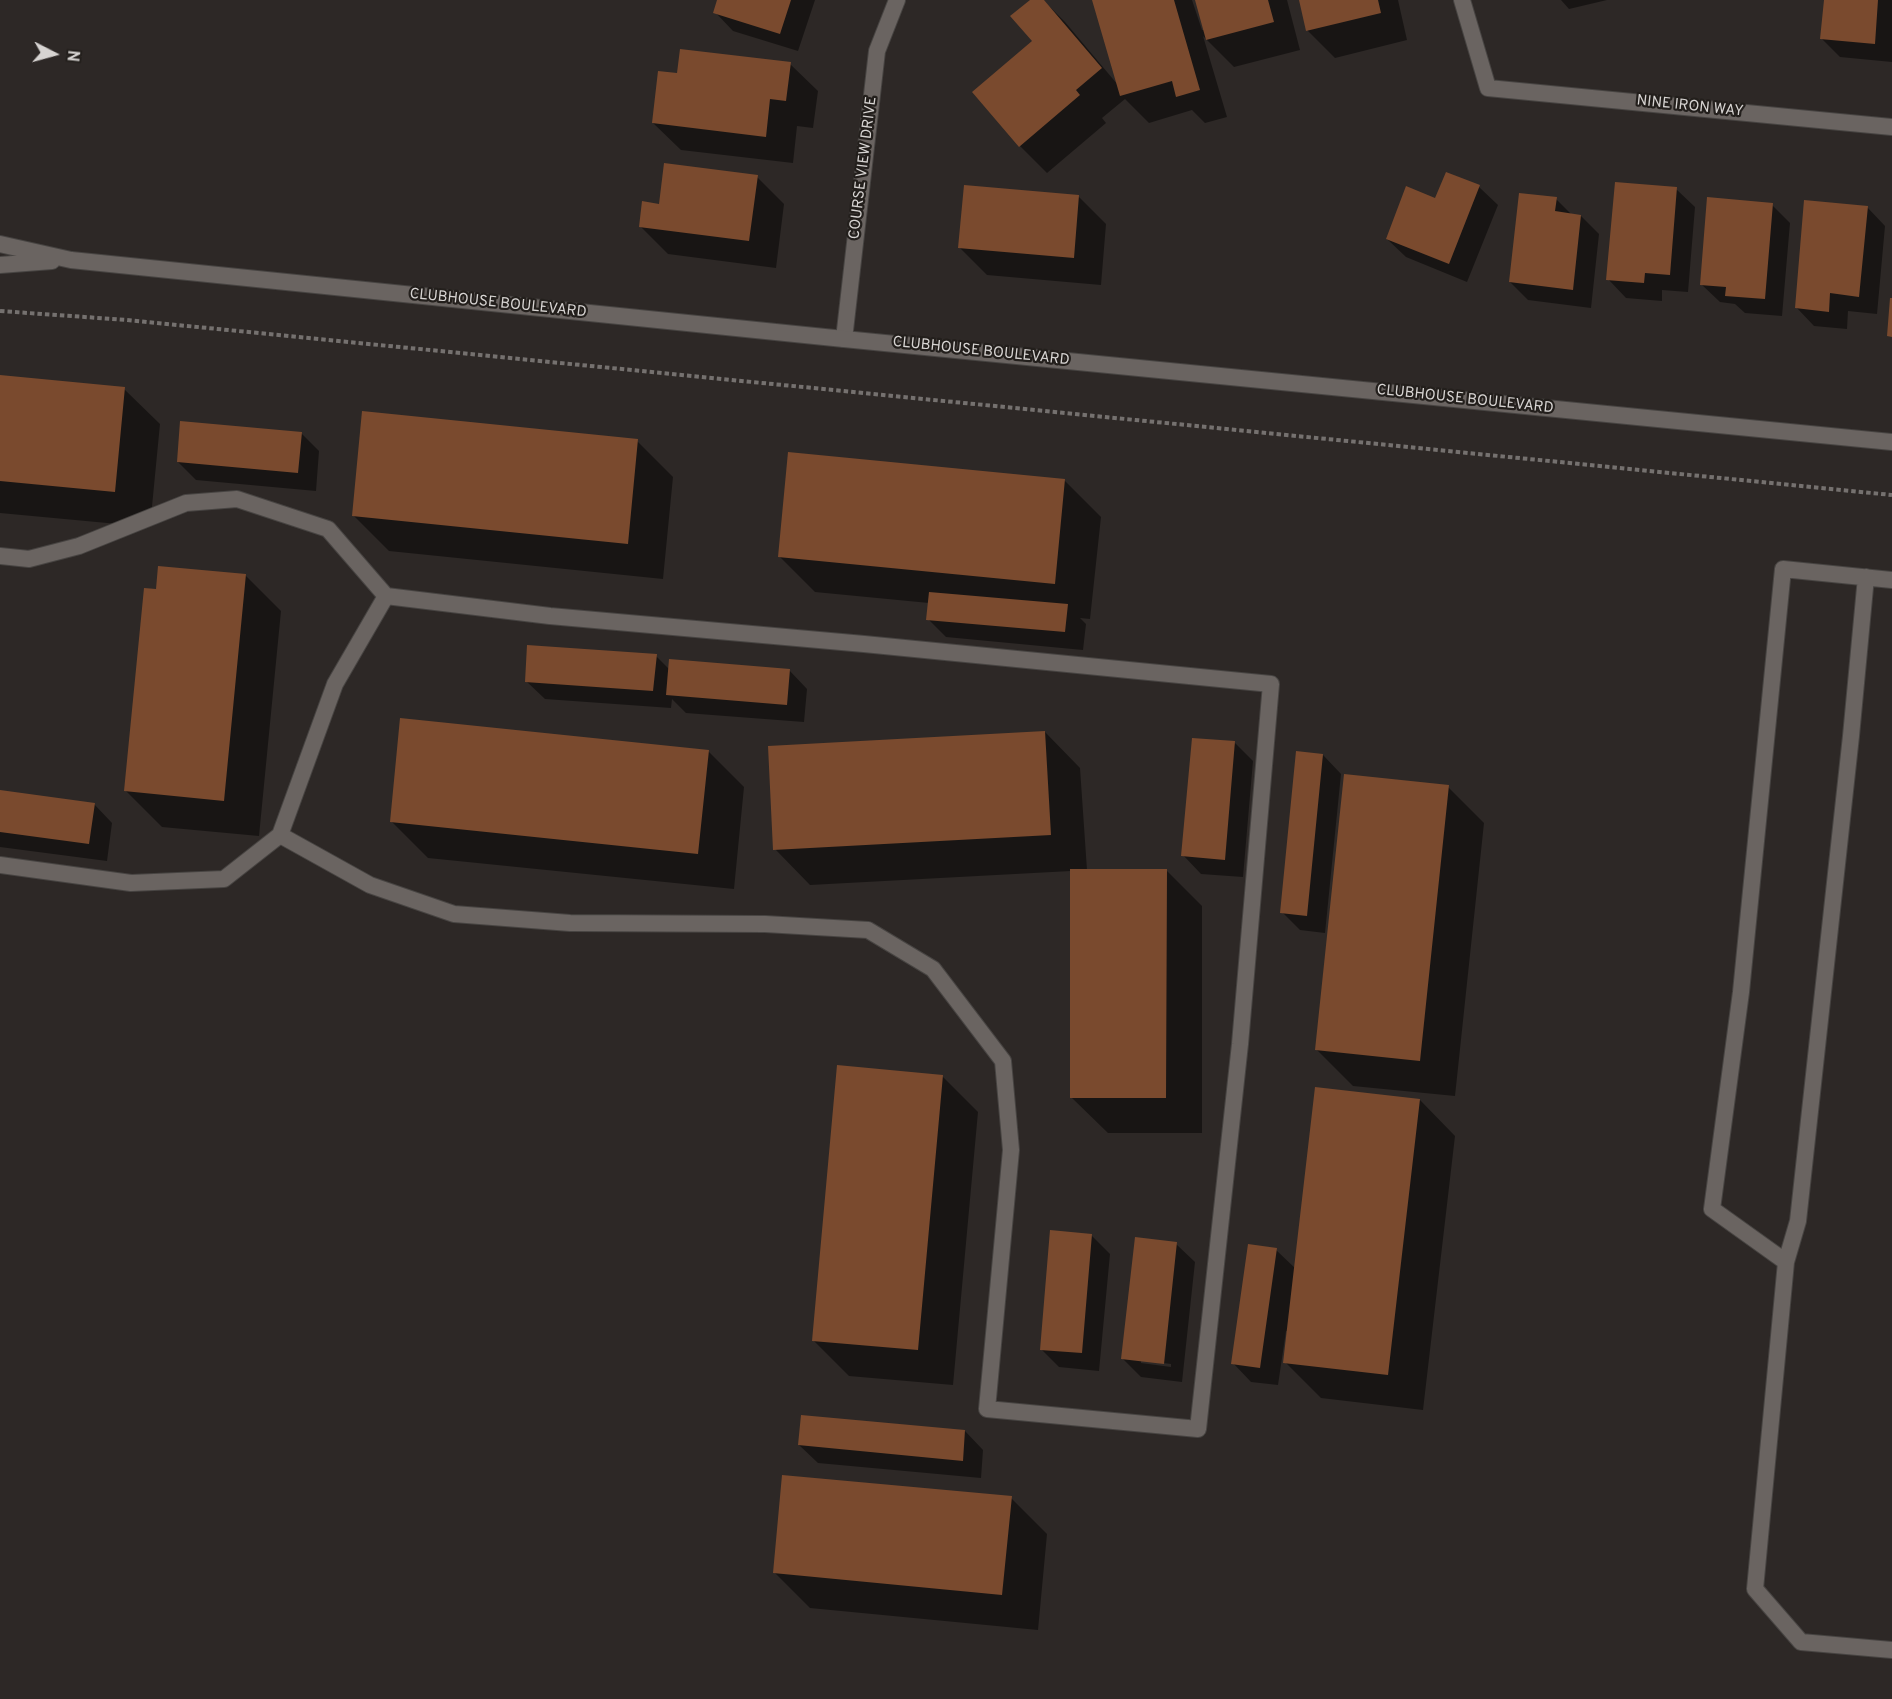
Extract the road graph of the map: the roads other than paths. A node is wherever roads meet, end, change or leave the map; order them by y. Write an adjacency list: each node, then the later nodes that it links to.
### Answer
1 (897, 0): 7 (street, COURSE VIEW DRIVE)
2 (1462, 0): 3 (street, NINE IRON WAY)
3 (1892, 127)
4 (0, 244): 5 (street)
5 (71, 260): 6 (street); 7 (street, CLUBHOUSE BOULEVARD)
6 (0, 265)
7 (844, 339): 8 (street, CLUBHOUSE BOULEVARD)
8 (1892, 442)
9 (0, 556): 12 (street)
10 (1866, 577): 11 (street); 15 (street); 15 (street)
11 (1892, 580)
12 (386, 596): 13 (street); 13 (street)
13 (280, 835): 14 (street)
14 (0, 865)
15 (1786, 1262): 16 (street)
16 (1892, 1650)

